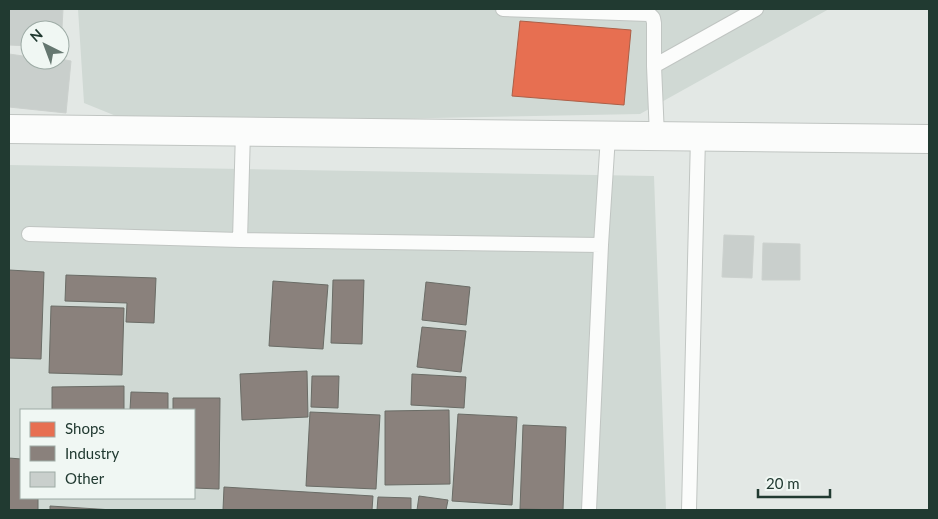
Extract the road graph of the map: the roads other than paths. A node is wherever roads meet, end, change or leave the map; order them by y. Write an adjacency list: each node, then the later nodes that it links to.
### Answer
1 (503, 9): 3 (lane)
2 (756, 9): 3 (lane)
3 (654, 66): 7 (lane)
4 (9, 129): 5 (street)
5 (243, 131): 6 (street); 11 (lane)
6 (608, 136): 7 (street); 12 (lane)
7 (657, 136): 8 (street)
8 (698, 137): 9 (street); 14 (lane)
9 (922, 139)
10 (29, 234): 11 (lane)
11 (240, 240): 12 (lane)
12 (601, 245): 13 (lane)
13 (588, 510)
14 (689, 510)

